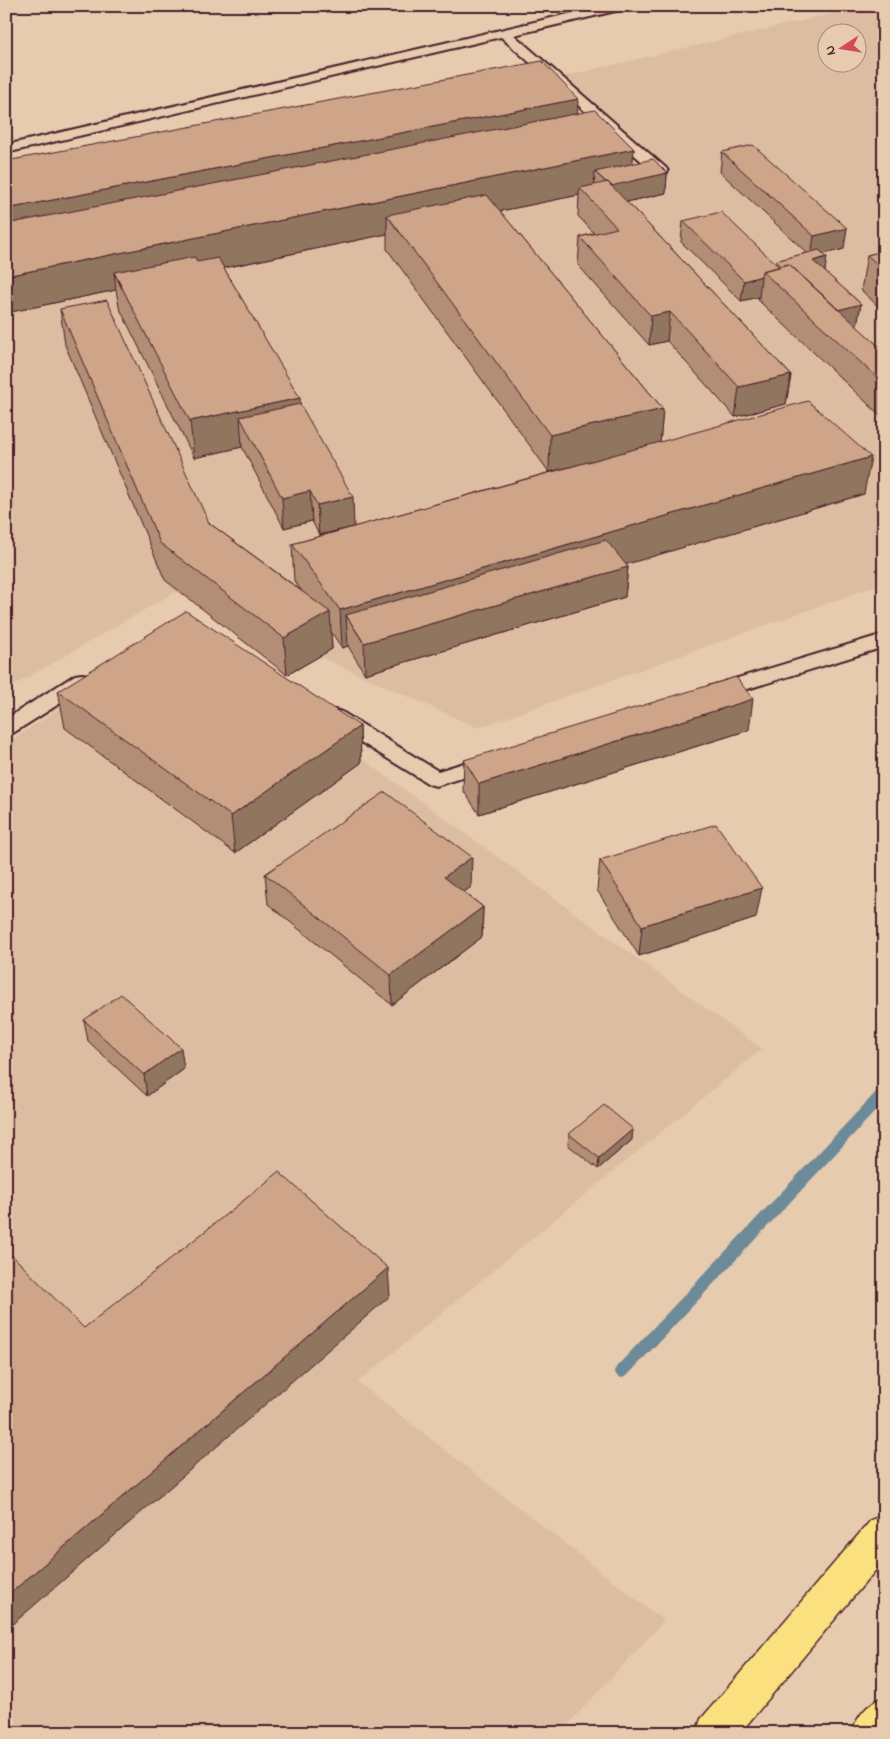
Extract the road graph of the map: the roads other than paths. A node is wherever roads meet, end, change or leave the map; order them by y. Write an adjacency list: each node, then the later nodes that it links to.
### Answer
1 (620, 6): 2 (lane)
2 (504, 33): 3 (lane); 4 (lane)
3 (6, 149)
4 (661, 171)
5 (884, 640): 7 (lane)
6 (96, 671): 9 (lane)
7 (693, 699)
8 (320, 707): 10 (lane)
9 (6, 728)
10 (512, 755)
11 (884, 1532): 13 (highway)
12 (884, 1716): 14 (highway)
13 (715, 1733)
14 (870, 1733)

